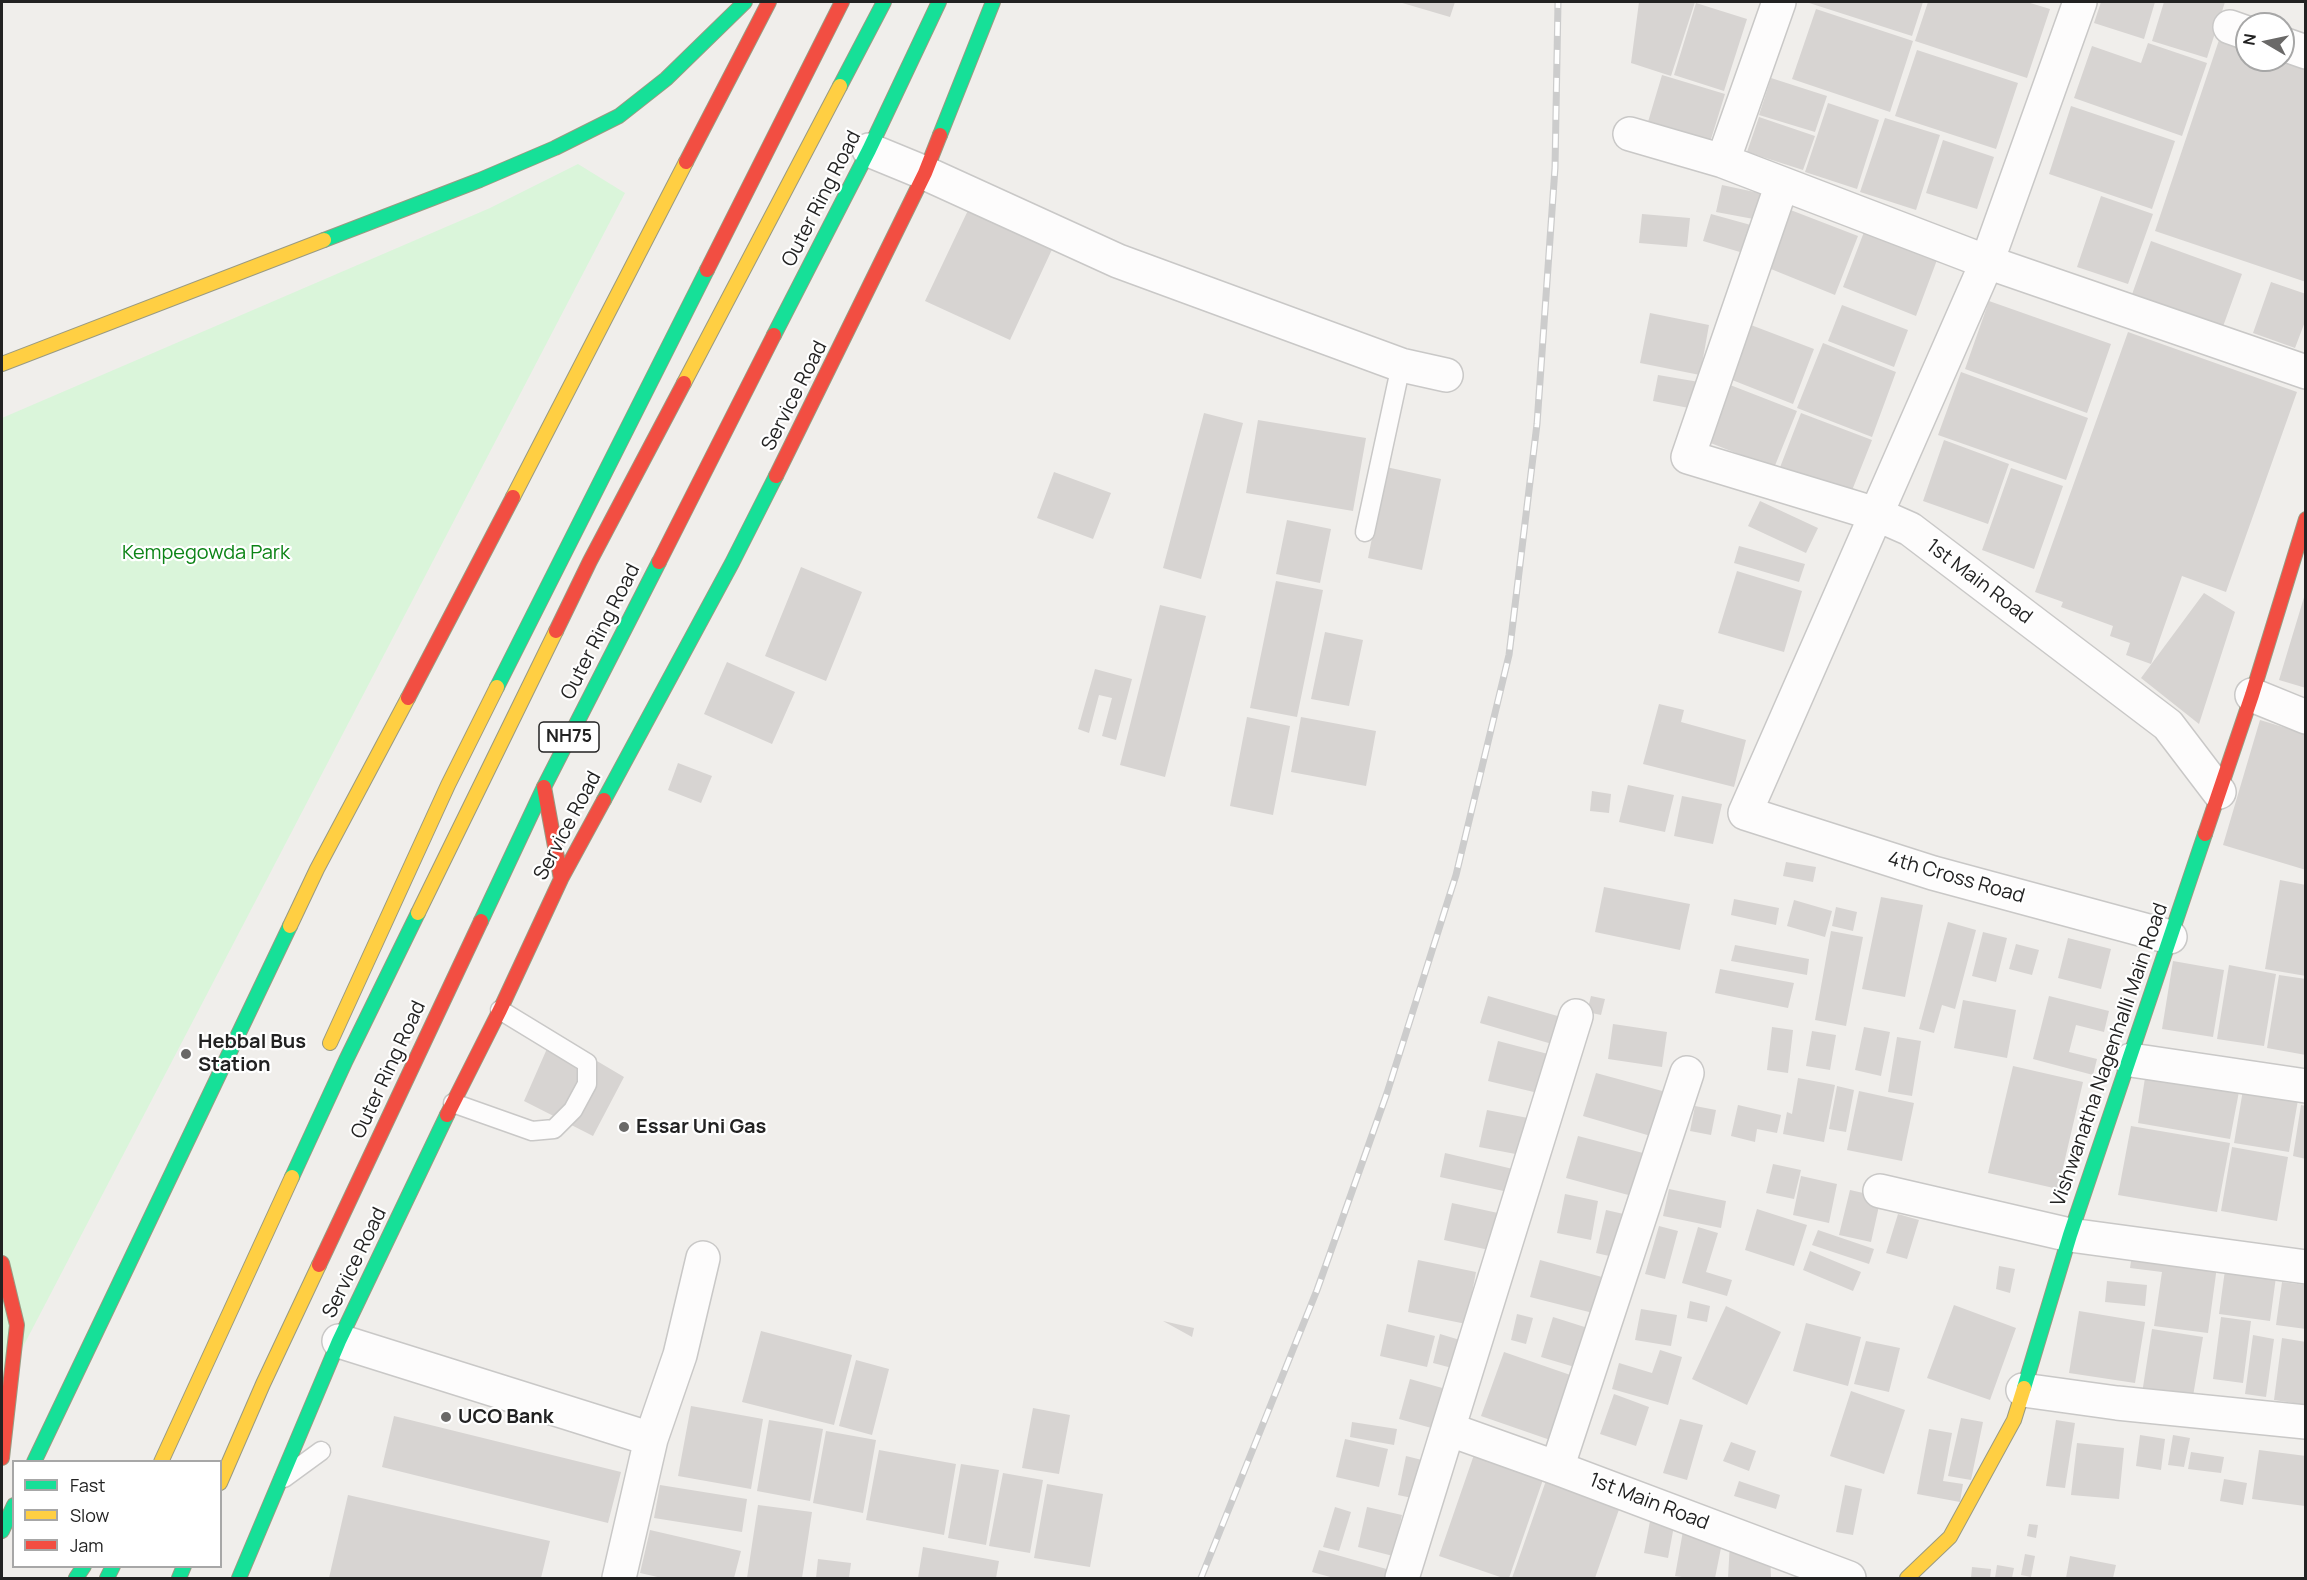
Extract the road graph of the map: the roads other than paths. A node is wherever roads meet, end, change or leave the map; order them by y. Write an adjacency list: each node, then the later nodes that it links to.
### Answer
1 (745, 2): 15 (main road)
2 (769, 2): 47 (main road)
3 (842, 2): 30 (main road)
4 (884, 2): 48 (main road)
5 (939, 2): 10 (main road, Outer Ring Road / NH75)
6 (993, 2): 12 (main road, Service Road)
7 (2080, 2): 14 (street)
8 (1770, 4): 11 (street)
9 (1630, 134): 11 (street)
10 (869, 150): 12 (street); 24 (main road, Outer Ring Road / NH75)
11 (1723, 161): 13 (street)
12 (925, 173): 16 (street); 26 (main road, Service Road)
13 (1782, 183): 14 (street); 19 (street, 1st Main Road)
14 (1987, 262): 17 (street); 19 (street)
15 (2, 364)
16 (1401, 365): 18 (street); 21 (lane)
17 (2306, 372)
18 (1446, 375)
19 (1876, 514): 25 (street, 1st Main Road); 27 (street, 4th Cross Road)
20 (2306, 519): 22 (main road, Vishwanatha Nagenhalli Main Road)
21 (1365, 532)
22 (2252, 695): 23 (street); 25 (main road, Vishwanatha Nagenhalli Main Road)
23 (2306, 717)
24 (544, 787): 26 (main road); 50 (main road, Outer Ring Road / NH75)
25 (2219, 792): 27 (main road, Vishwanatha Nagenhalli Main Road)
26 (561, 879): 28 (main road, Service Road)
27 (2170, 937): 31 (main road, Vishwanatha Nagenhalli Main Road)
28 (501, 1010): 34 (main road, Service Road); 34 (lane)
29 (1576, 1016): 43 (street)
30 (325, 1054)
31 (2131, 1060): 33 (street); 36 (main road, Vishwanatha Nagenhalli Main Road)
32 (1687, 1073): 49 (street)
33 (2306, 1086)
34 (453, 1102): 40 (main road, Service Road)
35 (1880, 1191): 36 (street)
36 (2070, 1234): 39 (street); 41 (main road, Vishwanatha Nagenhalli Main Road)
37 (704, 1258): 44 (street)
38 (2, 1263): 46 (main road)
39 (2306, 1267)
40 (339, 1341): 44 (street); 51 (main road, Service Road)
41 (2023, 1390): 42 (street); 58 (main road, Vishwanatha Nagenhalli Main Road)
42 (2306, 1422)
43 (1448, 1430): 49 (street, 1st Main Road); 56 (street)
44 (651, 1439): 55 (street)
45 (321, 1451): 51 (lane)
46 (2, 1458)
47 (34, 1460)
48 (161, 1460)
49 (1557, 1468): 57 (street, 1st Main Road)
50 (222, 1478)
51 (278, 1482): 54 (main road, Service Road)
52 (12, 1509): 53 (main road)
53 (2, 1531)
54 (239, 1578)
55 (619, 1578)
56 (1402, 1578)
57 (1849, 1578)
58 (1907, 1578)

